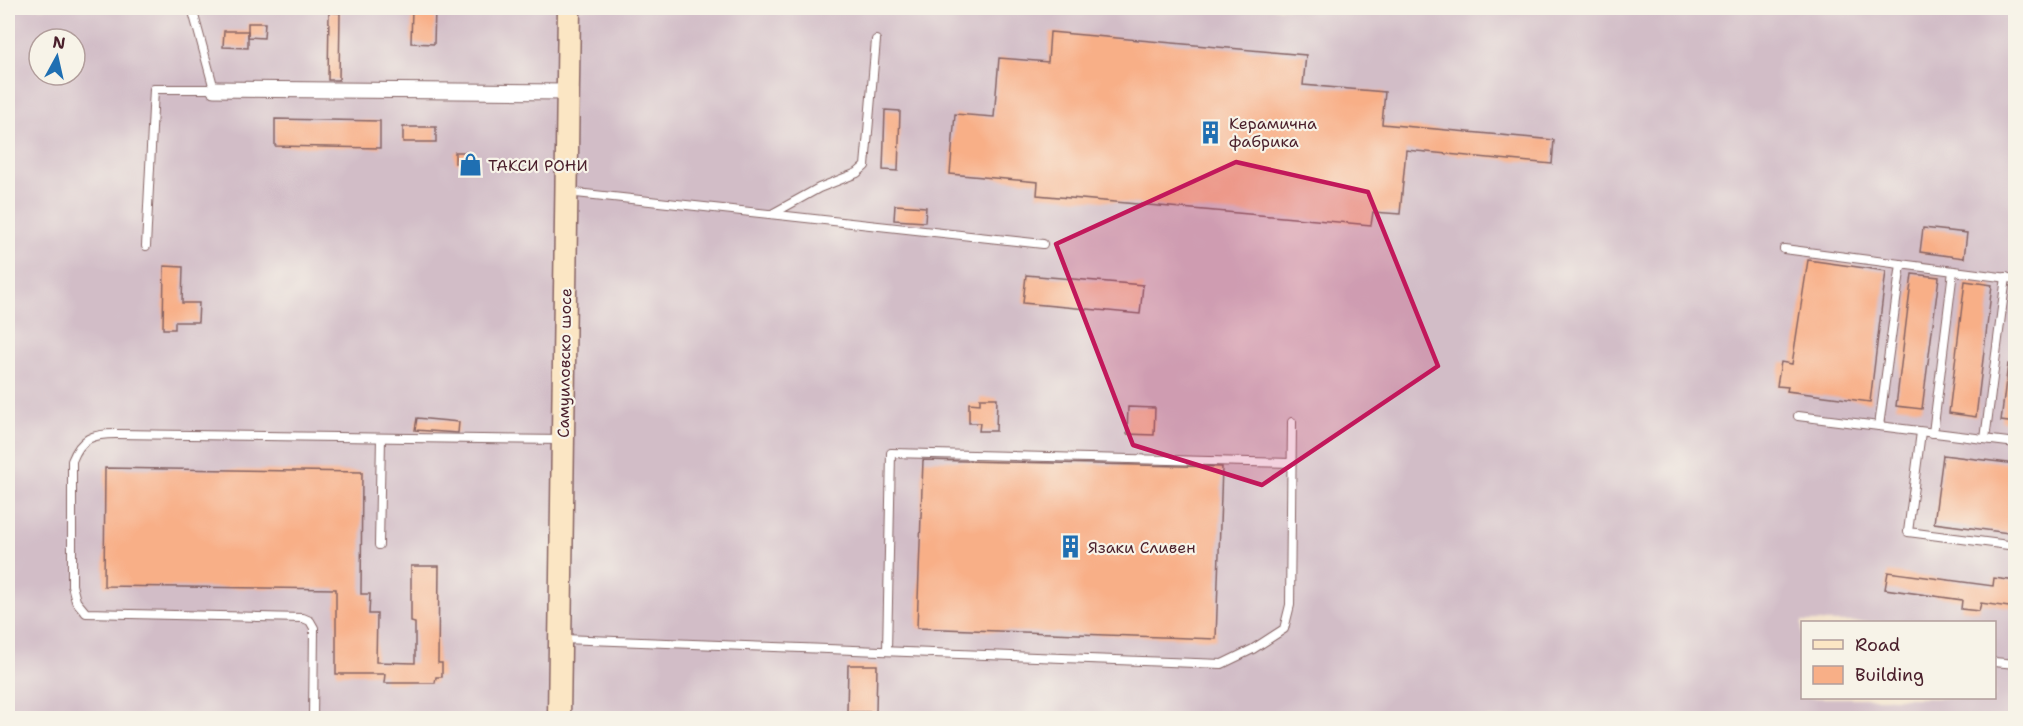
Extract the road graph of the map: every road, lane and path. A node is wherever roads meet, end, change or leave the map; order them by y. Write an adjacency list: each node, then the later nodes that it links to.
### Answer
1 (192, 8): 4 (lane)
2 (569, 8): 5 (street, Самуиловско шосе)
3 (876, 40): 7 (lane)
4 (214, 89): 5 (street); 9 (lane)
5 (568, 92): 6 (street, Самуиловско шосе)
6 (567, 192): 7 (lane); 22 (street, Самуиловско шосе)
7 (771, 214): 8 (lane)
8 (1043, 244)
9 (146, 246)
10 (1784, 249): 11 (lane)
11 (1901, 264): 12 (lane); 17 (lane)
12 (1953, 271): 13 (lane); 19 (lane)
13 (2006, 277): 14 (lane); 21 (lane)
14 (2016, 279)
15 (1798, 416): 17 (lane)
16 (1292, 422): 24 (lane)
17 (1879, 426): 18 (lane)
18 (1921, 432): 19 (lane); 26 (lane)
19 (1934, 433): 21 (lane)
20 (381, 438): 22 (lane); 25 (lane); 31 (lane)
21 (1985, 439): 23 (lane)
22 (563, 440): 27 (street, Самуиловско шосе)
23 (2016, 443)
24 (1292, 464): 28 (lane); 28 (lane)
25 (379, 545)
26 (2016, 546)
27 (560, 639): 28 (lane); 32 (street, Самуиловско шосе)
28 (887, 651)
29 (1996, 662): 30 (lane)
30 (2016, 664)
31 (313, 718)
32 (559, 718)

